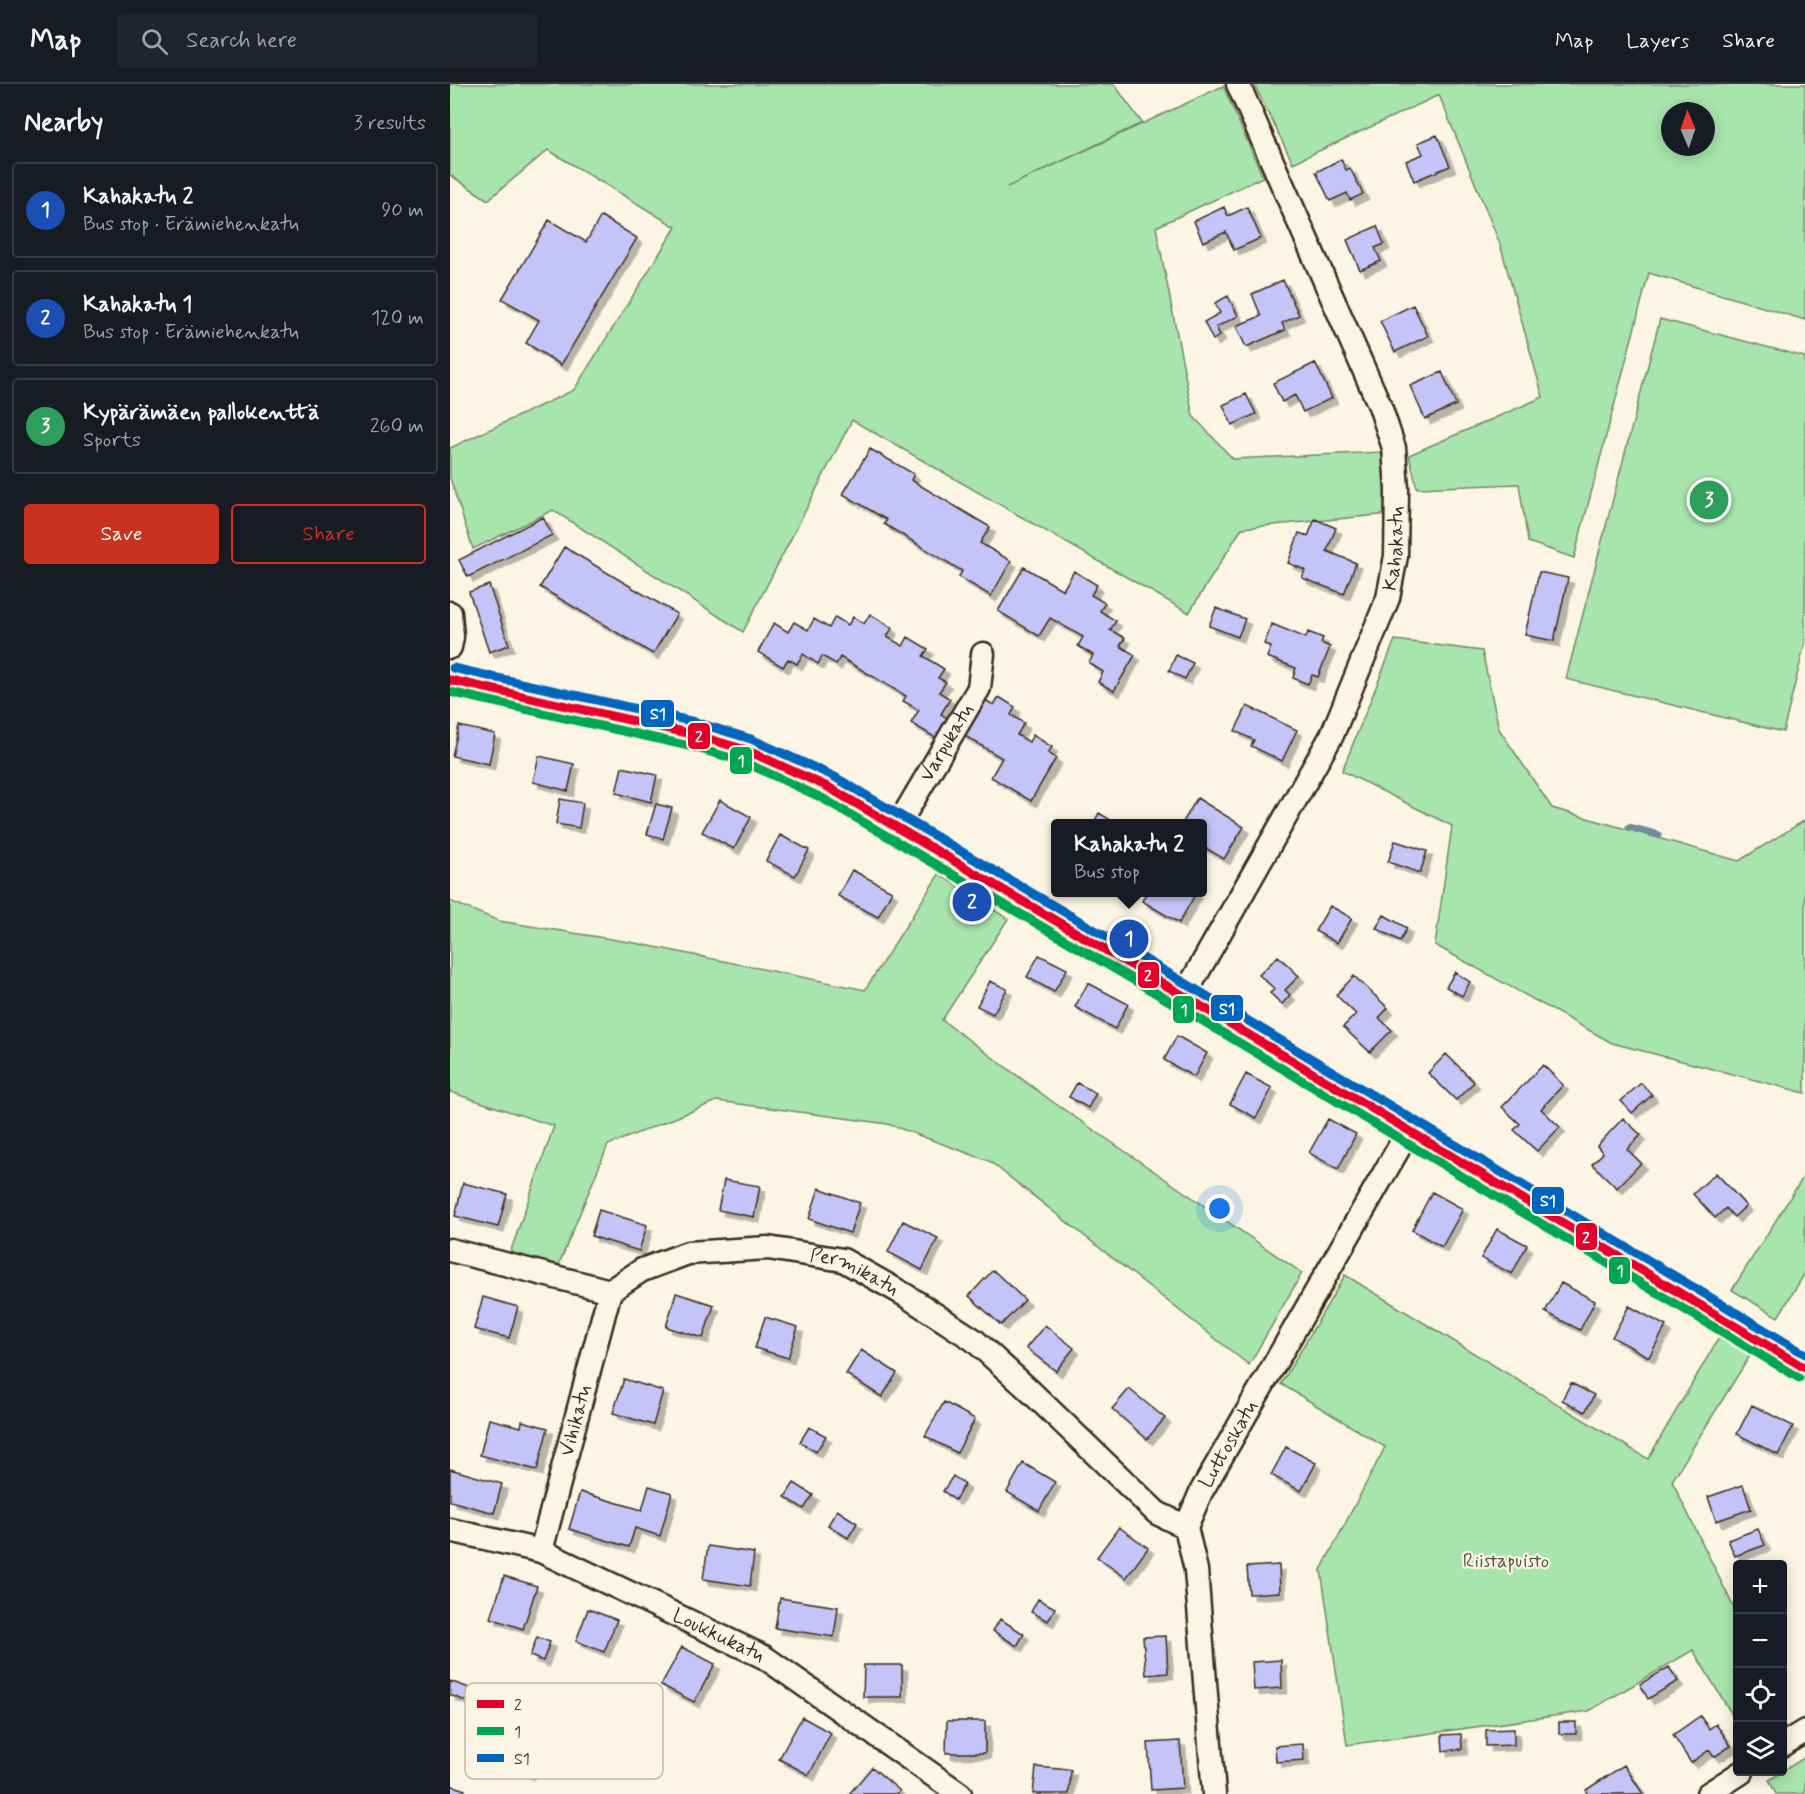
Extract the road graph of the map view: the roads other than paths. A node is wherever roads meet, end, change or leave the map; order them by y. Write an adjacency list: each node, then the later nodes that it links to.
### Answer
1 (1238, 84): 7 (street, Kahakatu)
2 (450, 613): 3 (street)
3 (450, 647)
4 (983, 654): 6 (street, Varpukatu)
5 (450, 680): 6 (street)
6 (897, 827): 7 (street)
7 (1184, 996): 8 (street)
8 (1408, 1132): 11 (street); 12 (street, Luttoskatu)
9 (450, 1250): 10 (street)
10 (610, 1291): 12 (street, Permikatu); 14 (street, Vihikatu)
11 (1805, 1368)
12 (1186, 1527): 19 (street)
13 (450, 1530): 14 (street, Loukkukatu)
14 (541, 1551): 18 (street, Loukkukatu)
15 (1805, 1731): 16 (street)
16 (1787, 1742)
17 (1736, 1776): 20 (street)
18 (960, 1794)
19 (1214, 1794)
20 (1708, 1794)

